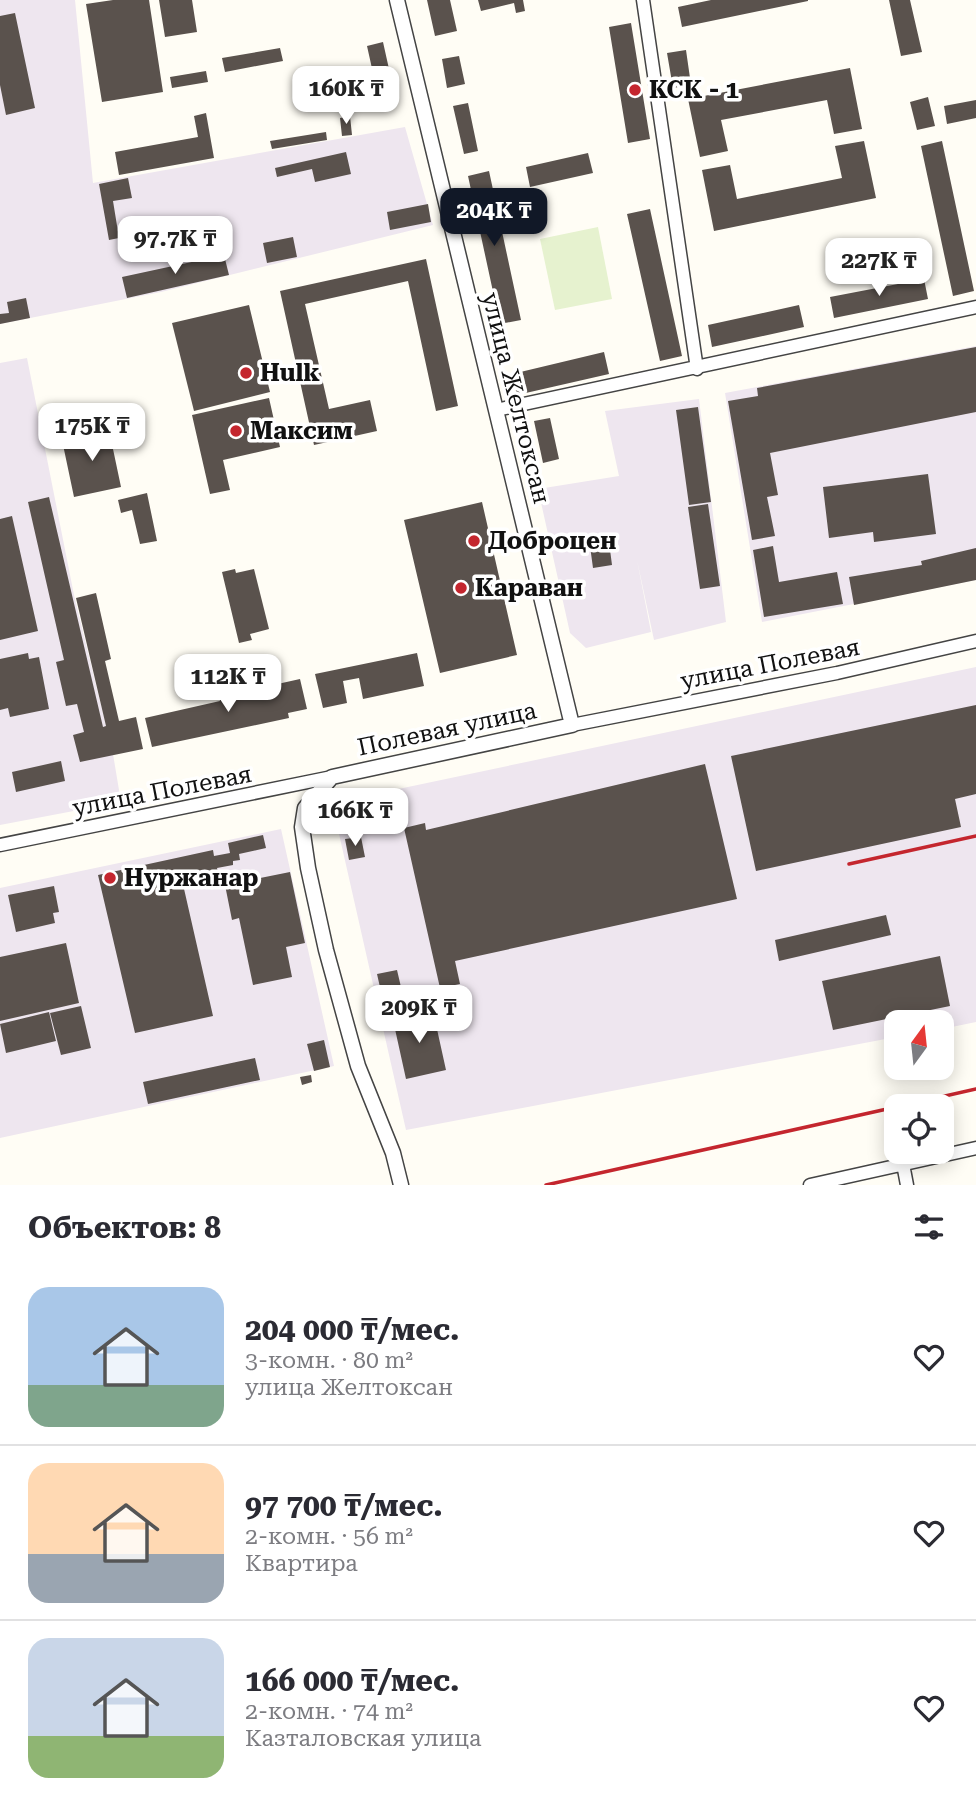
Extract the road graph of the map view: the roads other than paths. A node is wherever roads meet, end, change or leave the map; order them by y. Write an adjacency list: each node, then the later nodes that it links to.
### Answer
1 (397, 0): 5 (street, улица Желтоксан)
2 (643, 0): 4 (street)
3 (976, 307): 4 (street)
4 (697, 369): 5 (street)
5 (496, 410): 7 (street, улица Желтоксан)
6 (976, 641): 7 (street, улица Полевая)
7 (572, 724): 8 (street, Полевая улица)
8 (332, 777): 9 (street, улица Полевая); 13 (street)
9 (0, 845)
10 (976, 1148): 11 (street)
11 (954, 1153)
12 (903, 1164): 14 (street); 15 (street)
13 (401, 1185)
14 (810, 1185)
15 (907, 1185)

